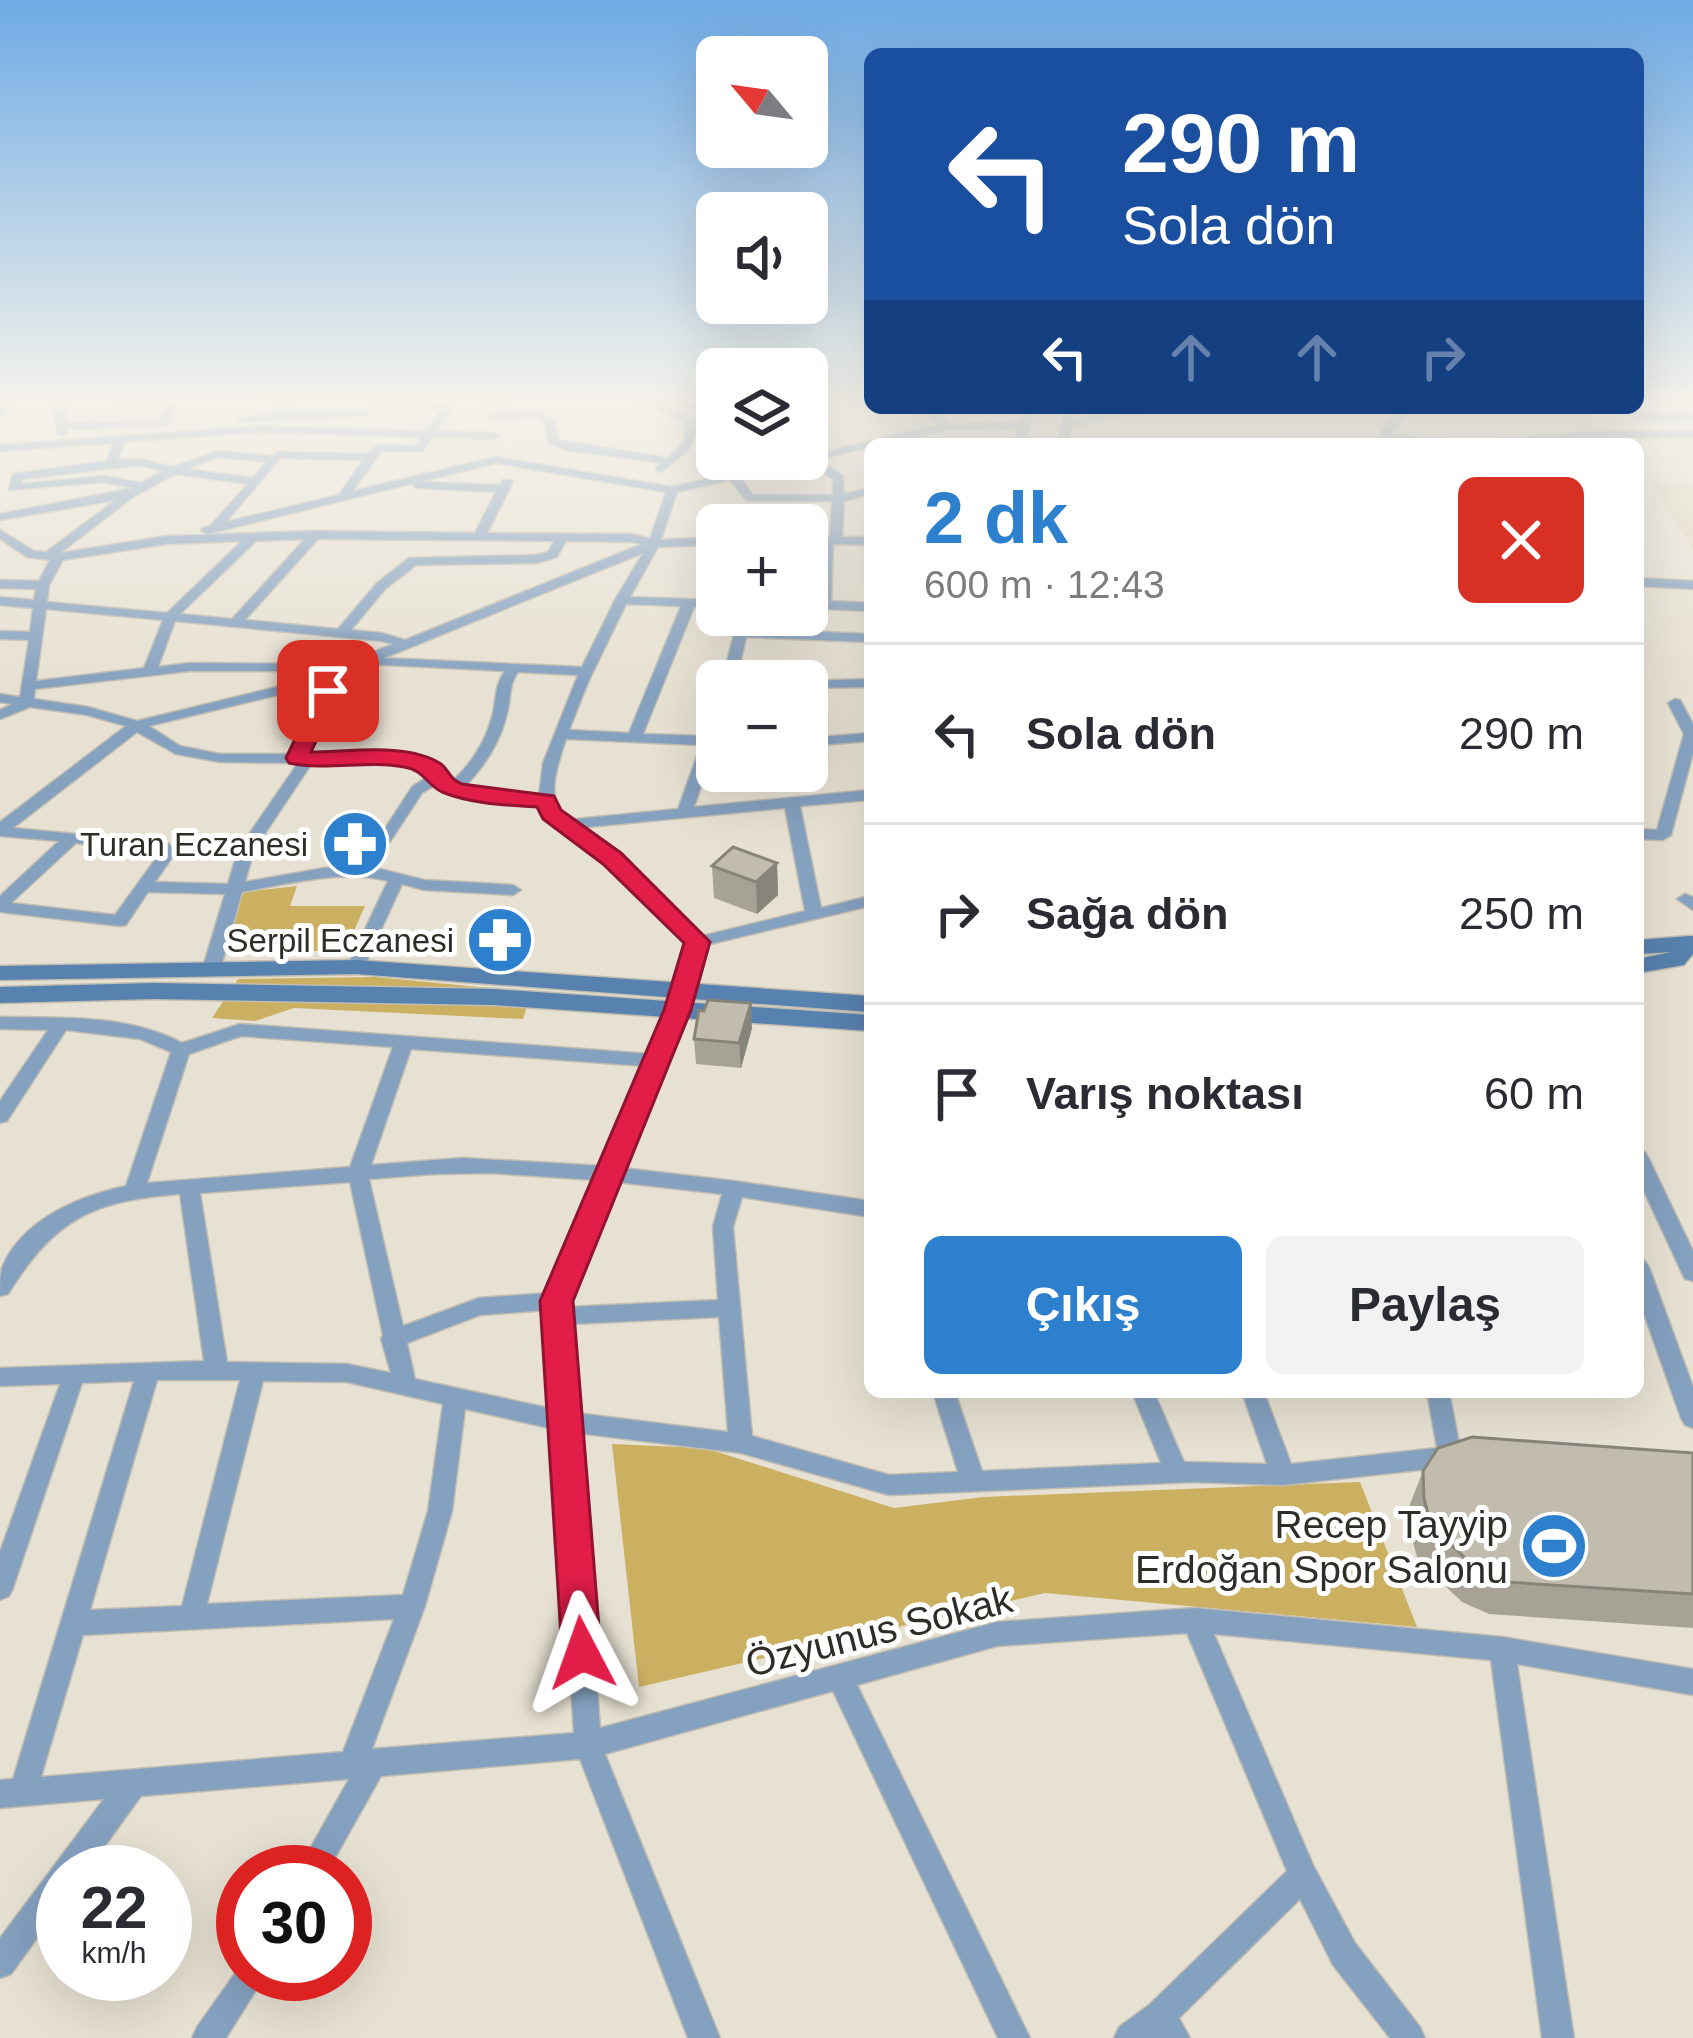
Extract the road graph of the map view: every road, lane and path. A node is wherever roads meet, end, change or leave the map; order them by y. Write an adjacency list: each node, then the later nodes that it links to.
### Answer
1 (105, 496): 11 (street)
2 (128, 496): 26 (street)
3 (243, 496): 12 (street)
4 (348, 496): 9 (street)
5 (499, 496): 16 (street)
6 (670, 496): 23 (street)
7 (749, 496): 10 (street)
8 (848, 496): 10 (street)
9 (344, 497): 12 (street)
10 (841, 498): 20 (street)
11 (0, 517)
12 (212, 529): 18 (street)
13 (0, 534): 25 (street)
14 (315, 535): 15 (street); 16 (street); 40 (street)
15 (253, 537): 18 (street); 39 (street)
16 (479, 537): 17 (street)
17 (562, 538): 23 (street); 41 (street)
18 (167, 540): 26 (street)
19 (828, 540): 20 (street)
20 (832, 540): 21 (street); 27 (street)
21 (864, 541)
22 (696, 542): 23 (street)
23 (654, 544): 32 (street); 46 (street)
24 (0, 553): 25 (street)
25 (32, 554): 26 (street)
26 (54, 556): 30 (street)
27 (828, 577)
28 (1644, 582): 31 (street)
29 (0, 584): 30 (street)
30 (43, 585): 34 (street)
31 (1693, 585)
32 (621, 600): 35 (street); 50 (street)
33 (0, 601): 34 (street)
34 (41, 602): 39 (street); 43 (street)
35 (689, 603): 36 (street); 60 (street)
36 (696, 603)
37 (828, 605): 38 (street)
38 (864, 607)
39 (171, 616): 40 (street); 51 (street)
40 (236, 622): 41 (street)
41 (343, 633): 46 (street)
42 (0, 634): 43 (street)
43 (36, 635): 54 (street)
44 (818, 636): 45 (street)
45 (864, 638)
46 (406, 644): 47 (street)
47 (366, 661): 48 (street); 49 (street)
48 (350, 668): 51 (street); 58 (street); 64 (street)
49 (514, 668): 50 (street); 67 (street)
50 (588, 671): 59 (street)
51 (149, 672): 54 (street)
52 (864, 682): 53 (street)
53 (828, 683)
54 (27, 694): 55 (street); 57 (street); 58 (street)
55 (0, 698)
56 (1675, 704): 74 (street)
57 (0, 715)
58 (136, 725): 64 (street); 73 (street)
59 (561, 734): 60 (street); 69 (street)
60 (634, 737): 63 (street)
61 (864, 737): 62 (street)
62 (828, 740)
63 (696, 743)
64 (303, 758): 65 (street); 79 (street)
65 (436, 776): 67 (street); 76 (street)
66 (696, 783): 71 (street)
67 (454, 788): 69 (street)
68 (864, 796): 70 (street)
69 (546, 801): 72 (street)
70 (792, 803): 71 (street); 85 (street)
71 (684, 814): 72 (street)
72 (567, 824): 87 (street)
73 (0, 831): 75 (street)
74 (1644, 834)
75 (72, 838): 78 (street); 84 (street)
76 (368, 871): 77 (street); 79 (street)
77 (396, 880): 80 (street); 91 (street)
78 (146, 887): 79 (street); 84 (street)
79 (232, 890): 90 (street)
80 (513, 890)
81 (1693, 896): 83 (street)
82 (864, 902): 85 (street)
83 (1693, 905)
84 (0, 906)
85 (813, 911): 87 (street)
86 (1644, 936): 88 (street)
87 (698, 942): 94 (street)
88 (1688, 943): 89 (street)
89 (1644, 962)
90 (212, 967): 91 (street); 92 (street)
91 (356, 967): 94 (street)
92 (0, 973)
93 (0, 995): 94 (street)
94 (680, 1001): 95 (street); 96 (street); 101 (street)
95 (864, 1004)
96 (864, 1022)
97 (0, 1023): 98 (street)
98 (60, 1025): 100 (street); 102 (street)
99 (404, 1042): 100 (street); 101 (street); 104 (street)
100 (181, 1050): 108 (street)
101 (656, 1061): 105 (street)
102 (0, 1116)
103 (1644, 1168): 110 (street)
104 (358, 1173): 105 (street); 106 (street); 116 (street)
105 (612, 1174): 107 (street); 115 (street)
106 (189, 1187): 108 (street); 117 (street)
107 (734, 1188): 109 (street); 114 (street)
108 (133, 1194): 113 (street)
109 (864, 1208)
110 (1688, 1252): 111 (street)
111 (1693, 1273)
112 (1644, 1283): 128 (street)
113 (0, 1288)
114 (729, 1308): 115 (street); 130 (street)
115 (558, 1309): 116 (street); 129 (street)
116 (392, 1339): 122 (street)
117 (217, 1370): 118 (street); 119 (street)
118 (254, 1370): 122 (street); 136 (street)
119 (148, 1373): 120 (street); 138 (street)
120 (74, 1375): 121 (street); 134 (street)
121 (0, 1377)
122 (405, 1386): 123 (street)
123 (455, 1397): 129 (street); 135 (street)
124 (946, 1398): 133 (street)
125 (1145, 1398): 131 (street)
126 (1255, 1398): 132 (street)
127 (1440, 1398): 132 (street)
128 (1693, 1418)
129 (566, 1422): 130 (street); 142 (street)
130 (741, 1443): 133 (street)
131 (1177, 1474): 132 (street); 133 (street)
132 (1283, 1474)
133 (973, 1480)
134 (0, 1588)
135 (412, 1606): 136 (street); 143 (street)
136 (192, 1616): 138 (street)
137 (1195, 1620): 139 (street, Özyunus Sokak); 140 (street, Özyunus Sokak); 148 (street)
138 (73, 1623): 145 (street)
139 (1502, 1649): 141 (street, Özyunus Sokak); 158 (street)
140 (841, 1679): 142 (street, Özyunus Sokak); 155 (street)
141 (1693, 1682)
142 (588, 1745): 143 (street, Özyunus Sokak); 154 (street)
143 (363, 1764): 144 (street, Özyunus Sokak); 147 (street)
144 (134, 1782): 145 (street, Özyunus Sokak); 146 (street)
145 (12, 1792)
146 (87, 1845)
147 (324, 1845)
148 (1303, 1875): 152 (street); 157 (street)
149 (36, 1915): 150 (street)
150 (0, 1964)
151 (232, 2001): 153 (street)
152 (1167, 2027): 156 (street)
153 (208, 2038)
154 (704, 2038)
155 (1014, 2038)
156 (1130, 2038)
157 (1409, 2038)
158 (1558, 2038)

